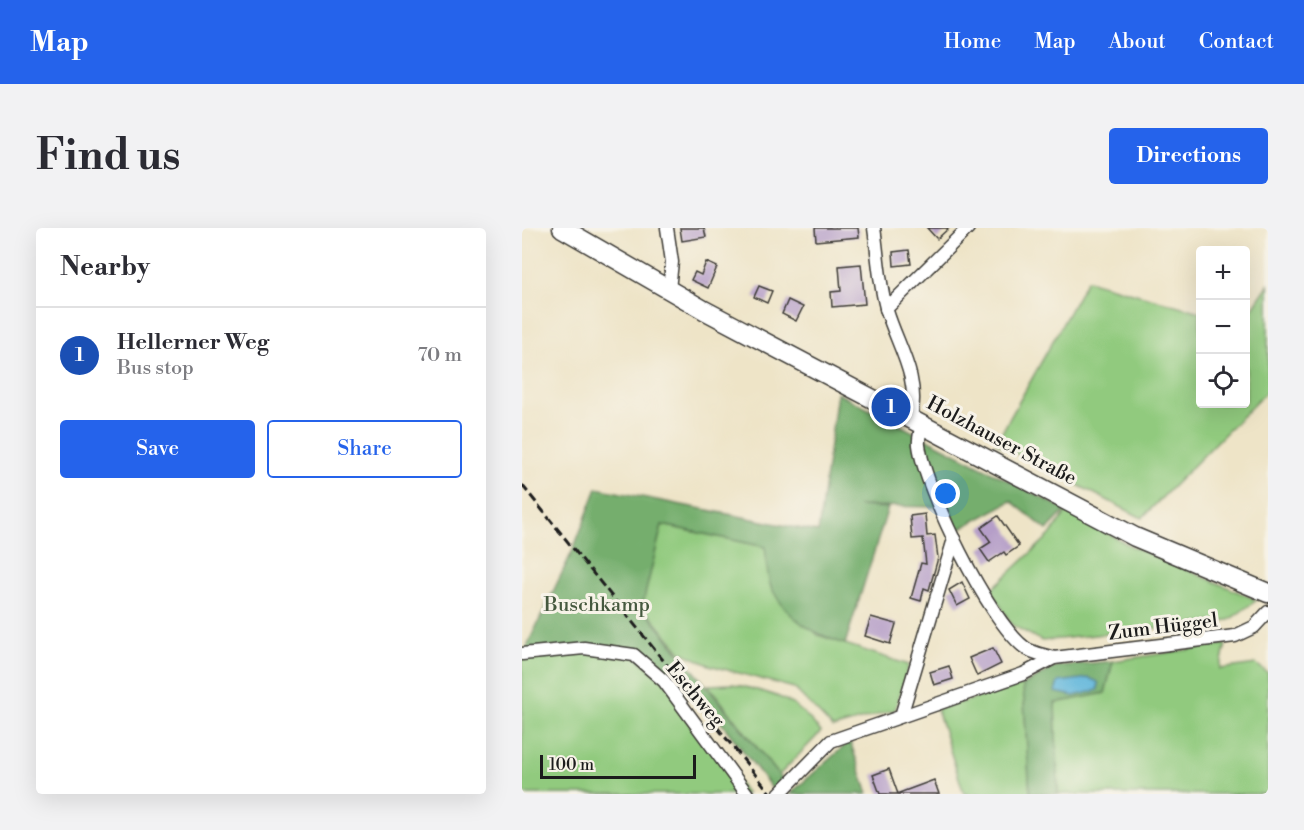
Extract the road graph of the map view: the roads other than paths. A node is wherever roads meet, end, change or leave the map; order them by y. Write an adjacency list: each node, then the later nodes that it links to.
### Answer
1 (562, 228): 5 (street, Holzhauser Straße)
2 (667, 228): 5 (street)
3 (874, 228): 6 (street)
4 (968, 228): 6 (street)
5 (669, 289): 7 (street, Holzhauser Straße)
6 (886, 309): 7 (street)
7 (916, 420): 8 (street); 9 (street, Holzhauser Straße)
8 (954, 539): 12 (street, Zum Hüggel); 13 (street)
9 (1268, 593)
10 (1268, 612): 12 (street, Zum Hüggel)
11 (522, 654): 14 (street, Eschweg)
12 (1054, 658): 13 (street, Zum Hüggel)
13 (901, 716): 15 (street, Zum Hüggel)
14 (747, 794)
15 (779, 794)

